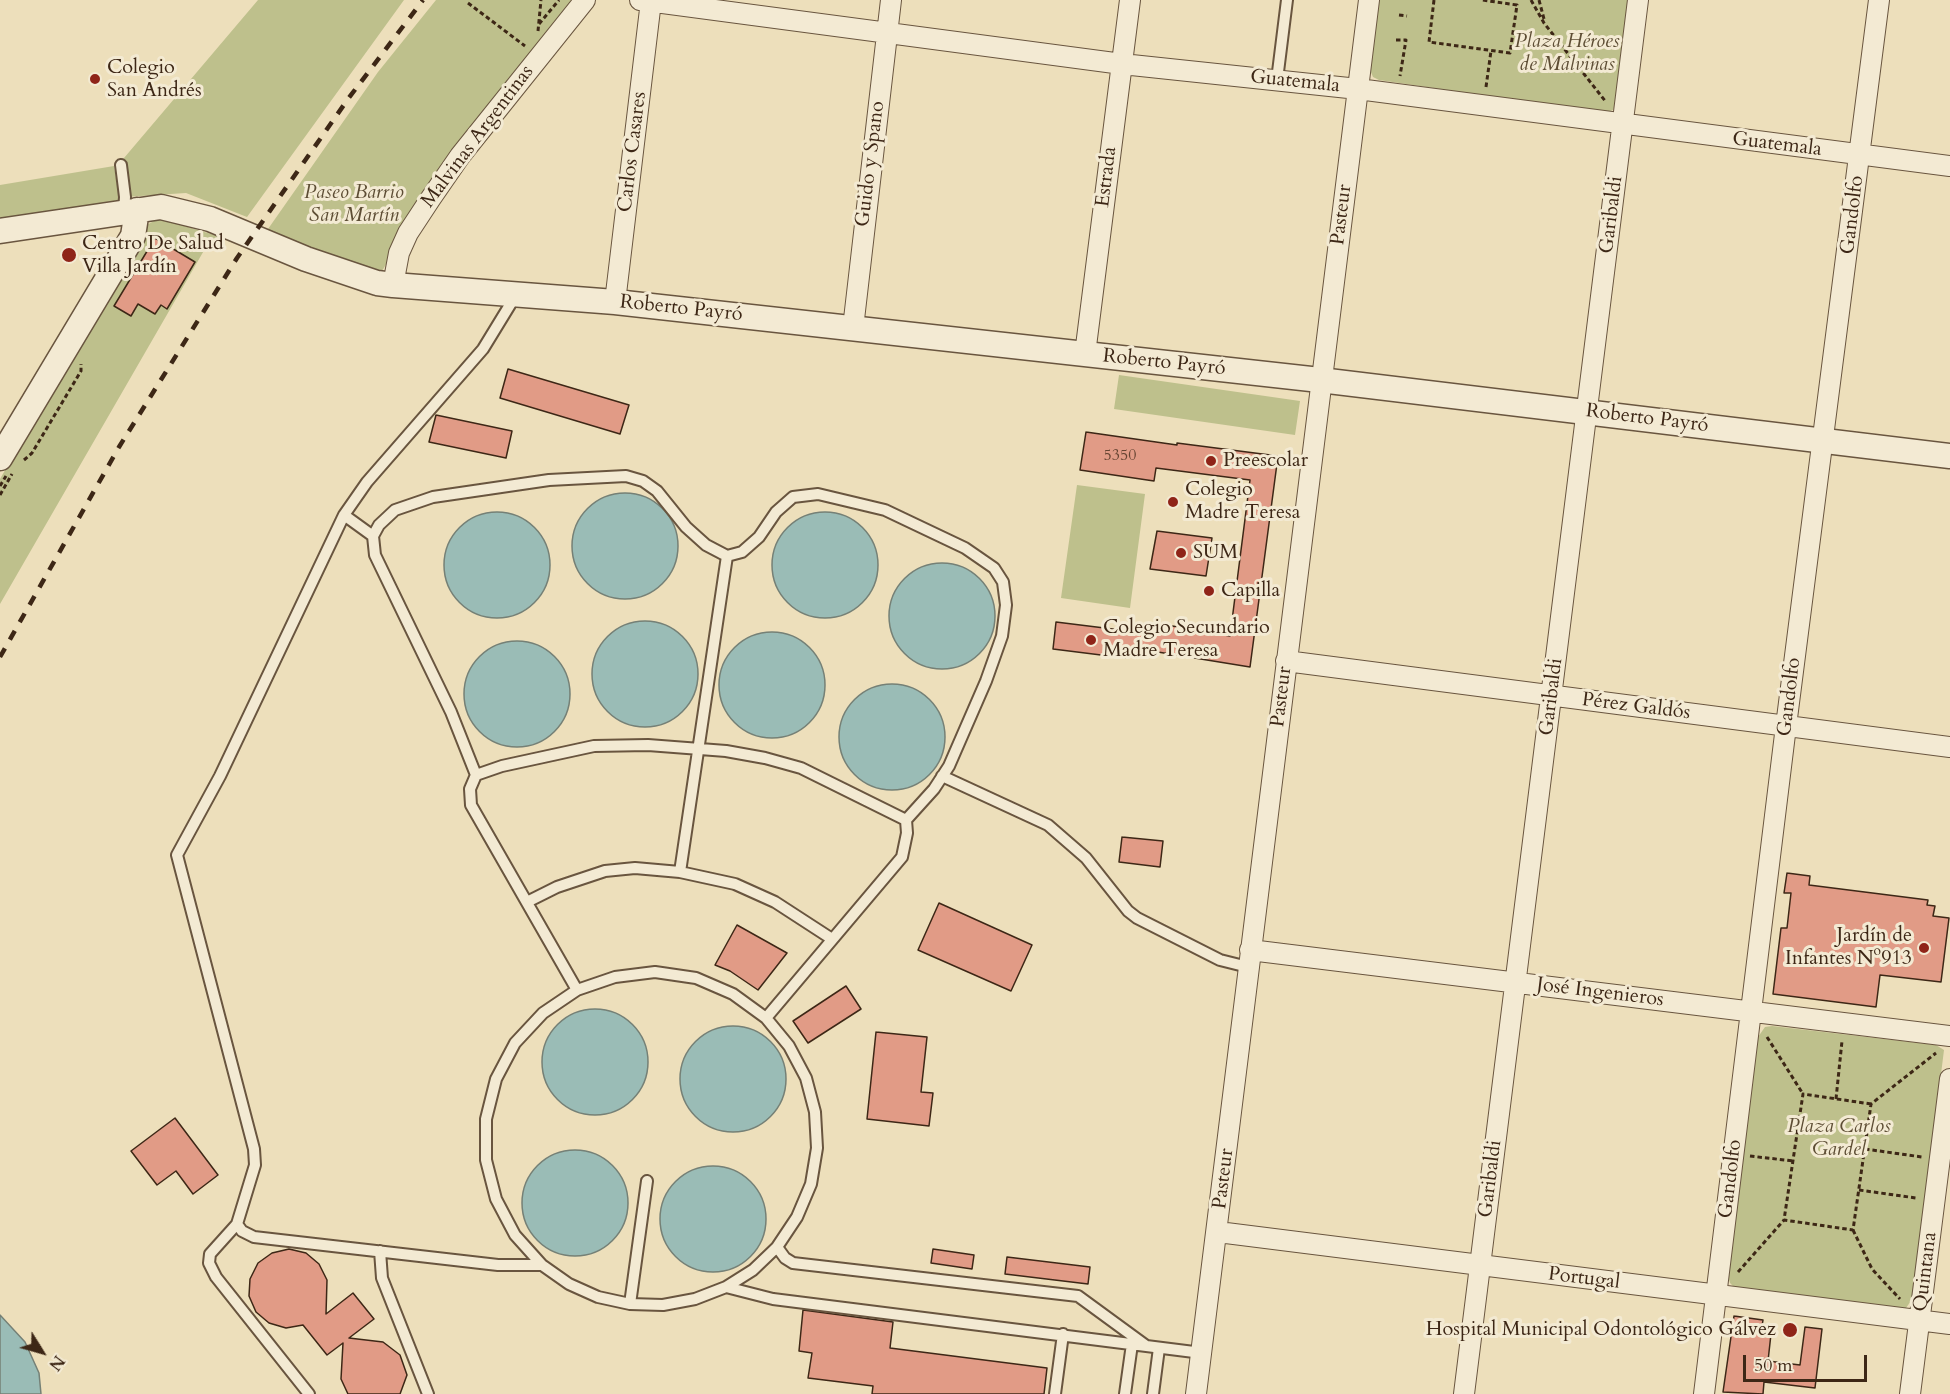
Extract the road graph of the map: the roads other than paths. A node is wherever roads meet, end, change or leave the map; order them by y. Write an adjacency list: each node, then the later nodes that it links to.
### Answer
1 (585, 0): 19 (street, Malvinas Argentinas)
2 (891, 0): 9 (street, Guido y Spano)
3 (1130, 0): 10 (street, Estrada)
4 (1287, 0): 11 (lane)
5 (1369, 0): 12 (street, Pasteur)
6 (1638, 0): 13 (street, Garibaldi)
7 (1879, 0): 14 (street, Gandolfo)
8 (645, 1): 9 (street, Guatemala); 21 (street, Carlos Casares)
9 (887, 32): 10 (street, Guatemala); 22 (street, Guido y Spano)
10 (1122, 64): 11 (street, Guatemala); 23 (street, Estrada)
11 (1277, 80): 12 (street, Guatemala)
12 (1358, 89): 13 (street, Guatemala); 24 (street, Pasteur)
13 (1623, 125): 14 (street, Guatemala); 25 (street, Garibaldi)
14 (1860, 156): 16 (street, Guatemala); 27 (street, Gandolfo)
15 (121, 165): 17 (lane)
16 (1950, 166)
17 (131, 211): 18 (street); 19 (street, Roberto Payró); 26 (street)
18 (0, 231)
19 (385, 284): 20 (street, Roberto Payró)
20 (517, 293): 21 (street, Roberto Payró); 30 (lane)
21 (615, 302): 22 (street, Roberto Payró)
22 (853, 328): 23 (street, Roberto Payró)
23 (1085, 354): 24 (street, Roberto Payró)
24 (1320, 380): 25 (street, Roberto Payró); 33 (street, Pasteur)
25 (1588, 411): 27 (street, Roberto Payró); 34 (street, Garibaldi)
26 (9, 427): 29 (street)
27 (1824, 440): 28 (street, Roberto Payró); 35 (street, Gandolfo)
28 (1950, 456)
29 (0, 458)
30 (344, 515): 31 (lane); 52 (lane)
31 (373, 536): 32 (lane); 38 (lane)
32 (727, 556): 36 (lane); 39 (lane)
33 (1286, 661): 34 (street, Pérez Galdós); 44 (street, Pasteur)
34 (1552, 696): 35 (street, Pérez Galdós); 45 (street, Garibaldi)
35 (1786, 726): 37 (street, Pérez Galdós); 47 (street, Gandolfo)
36 (699, 747): 38 (lane); 40 (lane); 41 (lane)
37 (1950, 747)
38 (476, 775): 42 (lane)
39 (942, 776): 40 (lane); 44 (lane)
40 (906, 820): 43 (lane)
41 (680, 872): 42 (lane); 43 (lane)
42 (527, 902): 46 (lane)
43 (832, 939): 48 (lane)
44 (1249, 958): 45 (street, José Ingenieros); 53 (street, Pasteur)
45 (1515, 982): 47 (street, José Ingenieros); 57 (street, Garibaldi)
46 (577, 990): 48 (lane); 56 (lane)
47 (1750, 1011): 49 (street, José Ingenieros); 59 (street, Gandolfo)
48 (766, 1018): 54 (lane)
49 (1946, 1042)
50 (1950, 1079): 61 (street, Quintana)
51 (647, 1181): 60 (lane)
52 (237, 1224): 55 (lane); 68 (lane)
53 (1218, 1232): 57 (street, Portugal); 67 (street, Pasteur)
54 (777, 1247): 58 (lane); 65 (lane)
55 (380, 1251): 56 (lane); 69 (lane)
56 (542, 1265): 60 (lane)
57 (1480, 1266): 59 (street, Portugal); 74 (street, Garibaldi)
58 (726, 1287): 60 (lane); 63 (lane)
59 (1718, 1295): 61 (street, Portugal); 75 (street, Gandolfo)
60 (630, 1304)
61 (1920, 1320): 62 (street, Portugal); 76 (street, Quintana)
62 (1950, 1324)
63 (1063, 1334): 64 (lane); 70 (lane)
64 (1131, 1344): 65 (lane); 71 (lane)
65 (1145, 1346): 66 (lane)
66 (1159, 1347): 67 (lane); 72 (lane)
67 (1202, 1353): 73 (street, Pasteur)
68 (309, 1394)
69 (428, 1394)
70 (1055, 1394)
71 (1125, 1394)
72 (1152, 1394)
73 (1196, 1394)
74 (1464, 1394)
75 (1704, 1394)
76 (1910, 1394)

